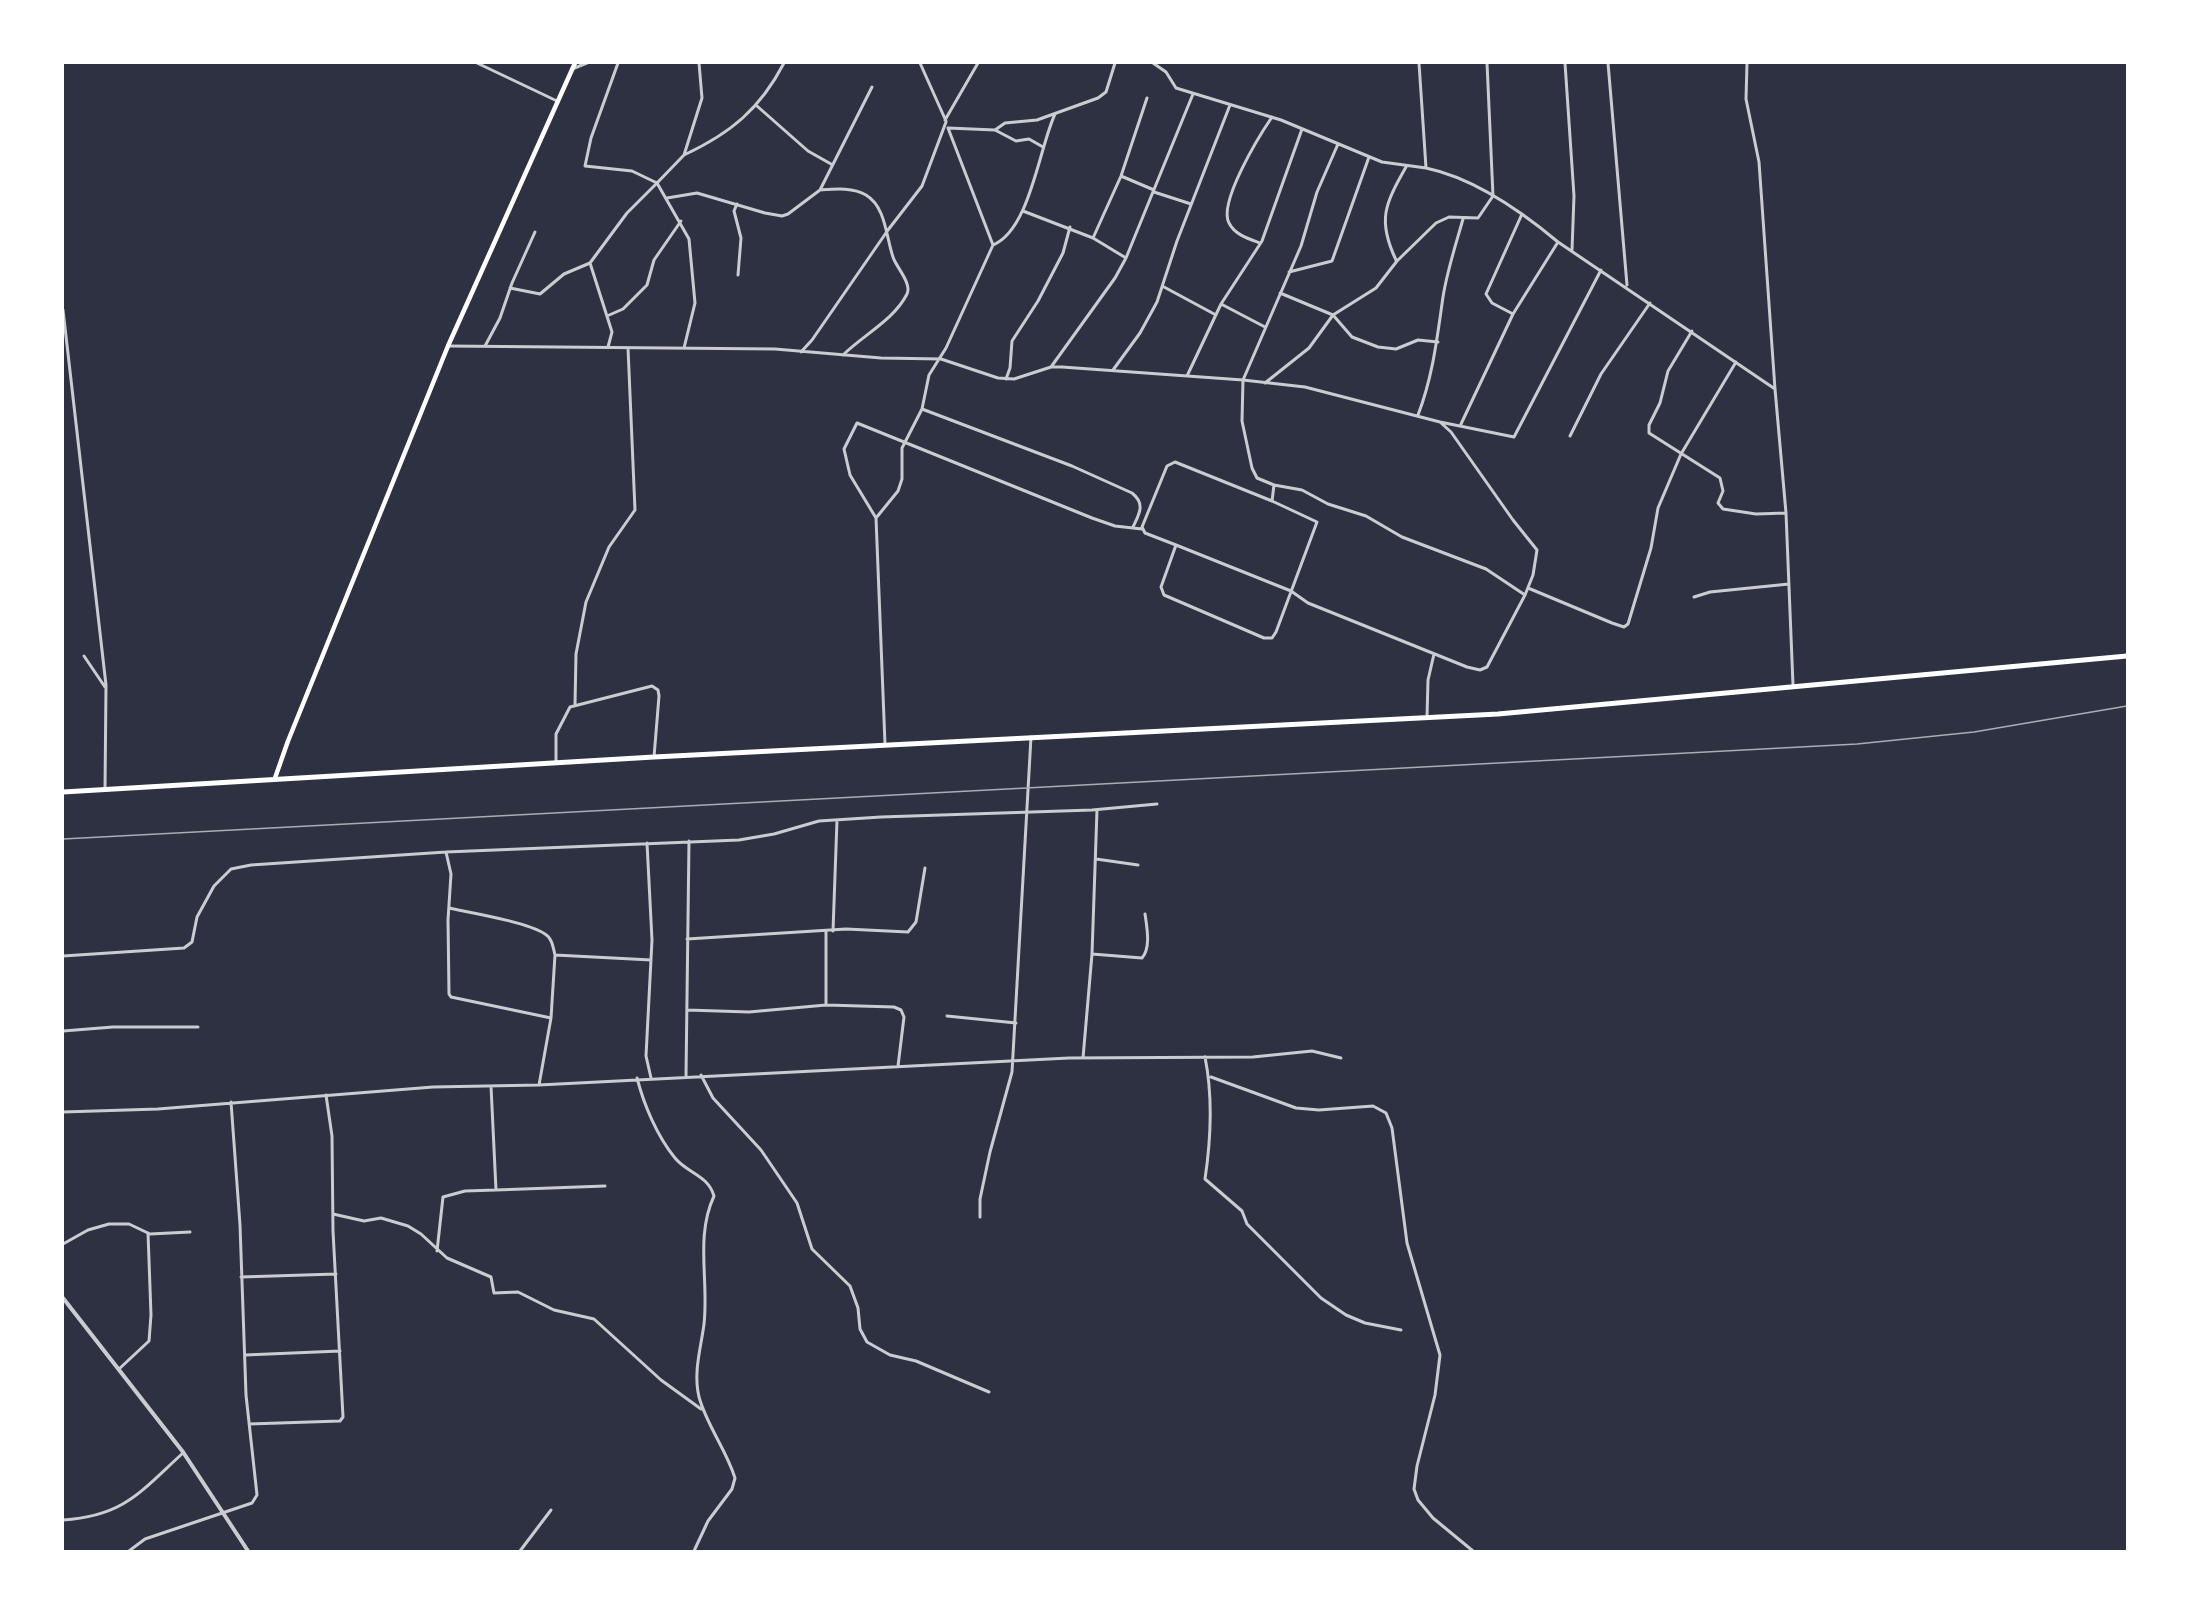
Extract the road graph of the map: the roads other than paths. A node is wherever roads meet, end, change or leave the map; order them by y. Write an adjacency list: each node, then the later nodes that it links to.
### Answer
1 (477, 63): 20 (street)
2 (575, 63): 16 (main road)
3 (587, 63): 16 (street)
4 (618, 63): 37 (street)
5 (699, 63): 31 (street)
6 (784, 63): 22 (street)
7 (920, 63): 25 (street)
8 (978, 63): 25 (street)
9 (1114, 63): 23 (street)
10 (1154, 63): 18 (street)
11 (1419, 63): 35 (street)
12 (1487, 63): 40 (street)
13 (1565, 63): 55 (street)
14 (1608, 63): 63 (street)
15 (1747, 63): 91 (street)
16 (572, 69): 20 (main road)
17 (872, 87): 33 (street)
18 (1193, 94): 21 (street); 39 (street)
19 (1147, 98): 36 (street)
20 (557, 101): 76 (main road)
21 (1230, 105): 24 (street); 43 (street)
22 (757, 106): 31 (street); 33 (street)
23 (1055, 114): 28 (street); 30 (street)
24 (1272, 117): 27 (street); 53 (street)
25 (946, 121): 26 (street); 49 (street)
26 (948, 128): 28 (street); 54 (street)
27 (1302, 128): 29 (street); 53 (street)
28 (995, 130): 30 (street)
29 (1338, 144): 32 (street); 60 (street)
30 (1043, 147): 44 (street)
31 (684, 155): 37 (street)
32 (1369, 157): 34 (street); 60 (street)
33 (831, 164): 38 (street)
34 (1406, 167): 35 (street); 57 (street)
35 (1426, 168): 40 (street)
36 (1121, 176): 39 (street); 51 (street)
37 (657, 183): 41 (street); 58 (street)
38 (820, 190): 42 (street); 49 (street)
39 (1154, 191): 43 (street); 56 (street)
40 (1493, 196): 45 (street); 46 (street)
41 (667, 198): 42 (street); 47 (street)
42 (737, 204): 61 (street)
43 (1191, 204): 62 (street)
44 (1023, 211): 48 (street); 54 (street)
45 (1522, 214): 52 (street); 69 (street)
46 (1463, 219): 57 (street); 75 (street)
47 (681, 221): 72 (street); 80 (street)
48 (1070, 227): 51 (street); 88 (street)
49 (888, 230): 81 (street); 82 (street)
50 (535, 232): 64 (street)
51 (1093, 238): 56 (street)
52 (1558, 242): 55 (street); 69 (street)
53 (1260, 243): 67 (street)
54 (993, 245): 83 (street)
55 (1572, 250): 59 (street)
56 (1126, 258): 85 (street)
57 (1396, 261): 71 (street)
58 (590, 263): 64 (street); 72 (street)
59 (1601, 270): 63 (street); 95 (street)
60 (1289, 272): 65 (street)
61 (738, 275)
62 (1164, 287): 70 (street); 86 (street)
63 (1628, 287): 66 (street)
64 (510, 288): 77 (street)
65 (1280, 293): 71 (street); 73 (street)
66 (1650, 303): 74 (street); 96 (street)
67 (1221, 304): 70 (street); 73 (street)
68 (63, 310): 115 (street)
69 (1513, 314): 95 (street)
70 (1216, 315): 87 (street)
71 (1333, 315): 75 (street); 90 (street)
72 (608, 316): 78 (street)
73 (1266, 327): 89 (street)
74 (1692, 331): 84 (street); 98 (street)
75 (1438, 342): 93 (street)
76 (448, 346): 77 (street); 122 (main road)
77 (485, 346): 78 (street)
78 (608, 347): 79 (street)
79 (628, 348): 80 (street); 116 (street)
80 (684, 348): 81 (street)
81 (801, 352): 82 (street)
82 (843, 355): 83 (street)
83 (941, 359): 88 (street); 92 (street)
84 (1736, 362): 91 (street); 98 (street)
85 (1051, 367): 86 (street); 88 (street)
86 (1113, 370): 87 (street)
87 (1187, 376): 89 (street)
88 (1006, 379)
89 (1243, 380): 90 (street); 99 (street)
90 (1265, 383): 93 (street)
91 (1775, 389): 101 (street)
92 (922, 409): 97 (street); 103 (street)
93 (1418, 415): 94 (street)
94 (1440, 422): 95 (street); 107 (street)
95 (1461, 424)
96 (1570, 436)
97 (903, 443): 102 (street); 102 (street); 103 (street)
98 (1682, 454): 101 (street); 107 (street)
99 (1275, 486): 100 (street); 109 (street)
100 (1272, 501): 104 (street); 108 (street)
101 (1786, 513): 106 (street)
102 (876, 518): 119 (street)
103 (1133, 527): 104 (street)
104 (1142, 529): 105 (street)
105 (1176, 545): 108 (street); 108 (street)
106 (1789, 584): 110 (street); 114 (street)
107 (1528, 588): 109 (street)
108 (1291, 591): 111 (street)
109 (1525, 595): 111 (street)
110 (1694, 597)
111 (1434, 654): 117 (street)
112 (84, 656): 115 (street)
113 (2127, 656): 114 (highway)
114 (1793, 687): 117 (highway)
115 (106, 688): 123 (street)
116 (575, 705): 120 (street); 121 (street)
117 (1427, 718): 118 (highway)
118 (1031, 737): 119 (highway); 127 (street)
119 (885, 746): 120 (highway)
120 (654, 757): 121 (highway)
121 (556, 764): 122 (highway)
122 (275, 778): 123 (highway)
123 (105, 790): 124 (highway)
124 (63, 792)
125 (1157, 804): 126 (street)
126 (1097, 810): 127 (street); 132 (street)
127 (1026, 812): 128 (street); 148 (street)
128 (837, 820): 129 (street); 138 (street)
129 (689, 841): 130 (street); 139 (street)
130 (647, 843): 131 (street); 143 (street)
131 (446, 852): 135 (street); 142 (street)
132 (1096, 859): 133 (street); 140 (street)
133 (1138, 865)
134 (925, 868): 138 (street)
135 (449, 908): 141 (street); 147 (street)
136 (1145, 914): 140 (street)
137 (826, 931): 138 (street); 139 (street); 144 (street)
138 (833, 931)
139 (687, 939): 145 (street)
140 (1092, 954): 152 (street)
141 (555, 955): 143 (street); 147 (street)
142 (63, 956)
143 (651, 960): 160 (street)
144 (826, 1005): 145 (street); 155 (street)
145 (687, 1010): 156 (street)
146 (947, 1016): 148 (street)
147 (550, 1018): 161 (street)
148 (1016, 1023): 154 (street)
149 (198, 1027): 150 (street)
150 (63, 1030)
151 (1205, 1057): 152 (street); 153 (street); 158 (street)
152 (1083, 1058): 154 (street)
153 (1341, 1058)
154 (1012, 1062): 155 (street); 169 (street)
155 (898, 1066): 157 (street)
156 (686, 1076): 157 (street); 160 (street)
157 (700, 1076): 181 (street)
158 (1211, 1077): 177 (street); 192 (street)
159 (637, 1078): 160 (street); 161 (street); 182 (street)
160 (651, 1078)
161 (539, 1085): 162 (street)
162 (491, 1086): 163 (street); 167 (street)
163 (327, 1095): 164 (street); 168 (street)
164 (231, 1102): 165 (street); 175 (street)
165 (63, 1112)
166 (605, 1186): 167 (street)
167 (496, 1190): 173 (street)
168 (333, 1214): 173 (street); 174 (street)
169 (980, 1217)
170 (190, 1232): 171 (street)
171 (148, 1233): 172 (street); 180 (street)
172 (63, 1244)
173 (437, 1252): 182 (street)
174 (336, 1274): 175 (street); 178 (street)
175 (241, 1277): 179 (street)
176 (63, 1298): 180 (street)
177 (1401, 1330)
178 (340, 1351): 179 (street); 183 (street)
179 (245, 1355): 183 (street)
180 (118, 1369): 184 (street)
181 (989, 1392)
182 (703, 1410): 191 (street)
183 (249, 1424): 186 (street)
184 (183, 1452): 186 (street); 187 (street)
185 (551, 1510): 190 (street)
186 (223, 1512): 188 (street); 189 (street)
187 (63, 1520)
188 (129, 1551)
189 (248, 1551)
190 (520, 1551)
191 (693, 1551)
192 (1473, 1551)

